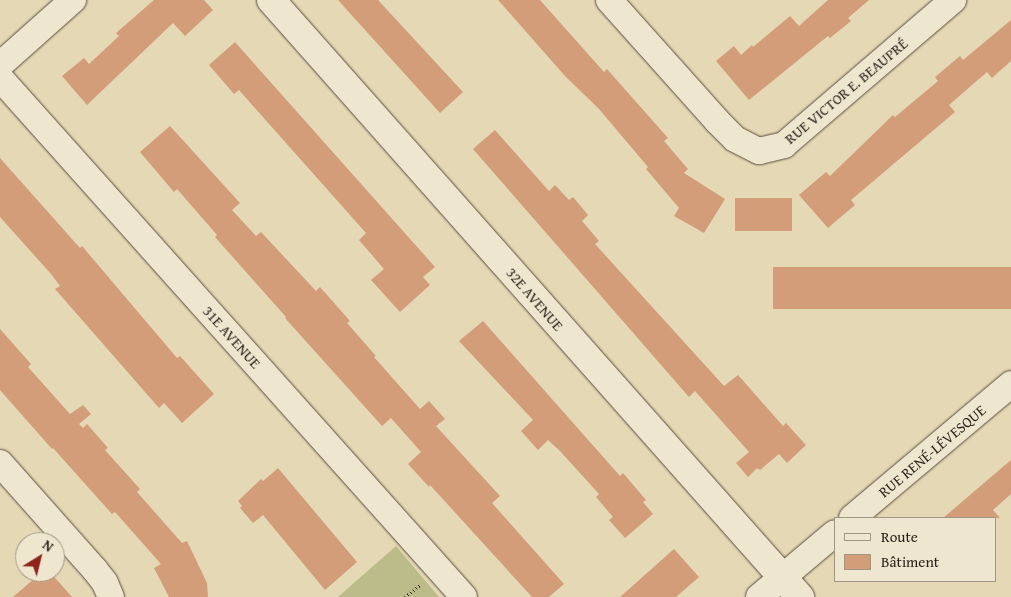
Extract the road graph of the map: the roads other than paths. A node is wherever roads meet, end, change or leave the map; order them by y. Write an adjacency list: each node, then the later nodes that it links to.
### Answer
1 (73, 0): 5 (street)
2 (271, 0): 11 (street, 32E AVENUE)
3 (609, 0): 4 (street, RUE VICTOR E. BEAUPRÉ)
4 (953, 0)
5 (0, 65)
6 (0, 78): 13 (street, 31E AVENUE)
7 (1011, 384): 9 (street, RUE RENÉ-LÉVESQUE)
8 (0, 463): 12 (street)
9 (853, 517)
10 (834, 534): 11 (street)
11 (791, 587): 14 (street)
12 (111, 597)
13 (464, 597)
14 (759, 597)

